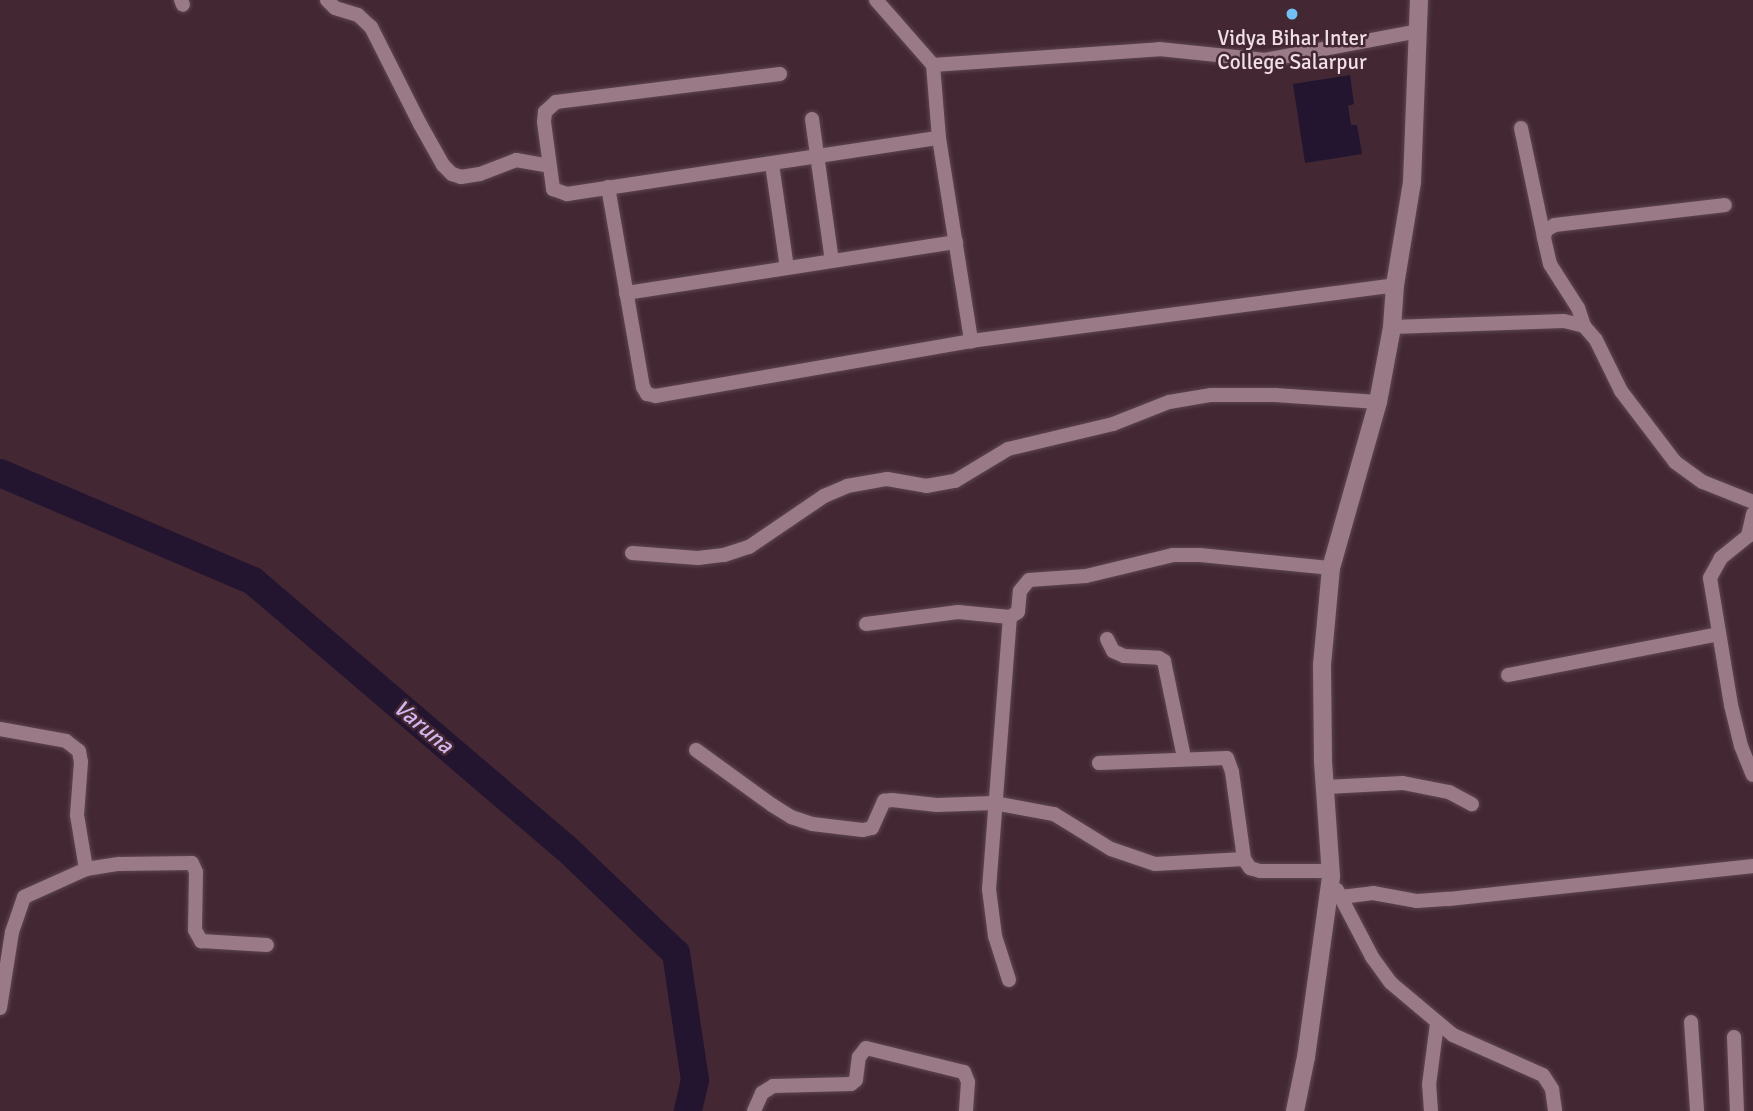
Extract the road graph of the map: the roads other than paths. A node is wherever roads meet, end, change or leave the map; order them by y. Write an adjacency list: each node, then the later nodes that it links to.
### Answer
1 (327, 0): 12 (street)
2 (876, 0): 5 (street)
3 (1419, 0): 4 (street)
4 (1418, 32): 5 (street); 19 (street)
5 (933, 65): 9 (street)
6 (780, 74): 12 (street)
7 (811, 119): 10 (street)
8 (1521, 128): 15 (street)
9 (939, 138): 10 (street); 16 (street)
10 (818, 157): 11 (street); 17 (street)
11 (772, 164): 13 (street); 18 (street)
12 (549, 166): 13 (street)
13 (608, 187): 20 (street)
14 (1725, 205): 15 (street)
15 (1544, 237): 21 (street)
16 (956, 242): 17 (street); 23 (street)
17 (832, 261): 18 (street)
18 (787, 268): 20 (street)
19 (1395, 285): 22 (street); 23 (street)
20 (626, 293): 23 (street)
21 (1584, 326): 22 (street); 25 (street)
22 (1392, 327): 24 (street)
23 (971, 341)
24 (1378, 402): 27 (street); 28 (street)
25 (1753, 502)
26 (1753, 514): 31 (street)
27 (632, 553)
28 (1331, 568): 29 (street); 39 (street)
29 (1010, 617): 30 (street); 40 (street)
30 (866, 624)
31 (1718, 634): 33 (street); 38 (street)
32 (1107, 639): 36 (street)
33 (1508, 675)
34 (0, 729): 44 (street)
35 (696, 750): 40 (street)
36 (1184, 758): 37 (street); 42 (street)
37 (1099, 763)
38 (1753, 775)
39 (1326, 788): 41 (street); 45 (street)
40 (994, 803): 42 (street); 48 (street)
41 (1472, 804)
42 (1244, 859): 45 (street)
43 (1753, 866): 46 (street)
44 (86, 869): 47 (street); 49 (street)
45 (1331, 874): 46 (street); 55 (street)
46 (1340, 897): 51 (street)
47 (267, 945)
48 (1009, 980)
49 (0, 1008)
50 (1691, 1022): 58 (street)
51 (1437, 1023): 56 (street); 57 (street)
52 (1734, 1037): 59 (street)
53 (754, 1111): 54 (street)
54 (966, 1111)
55 (1295, 1111)
56 (1431, 1111)
57 (1555, 1111)
58 (1697, 1111)
59 (1737, 1111)

